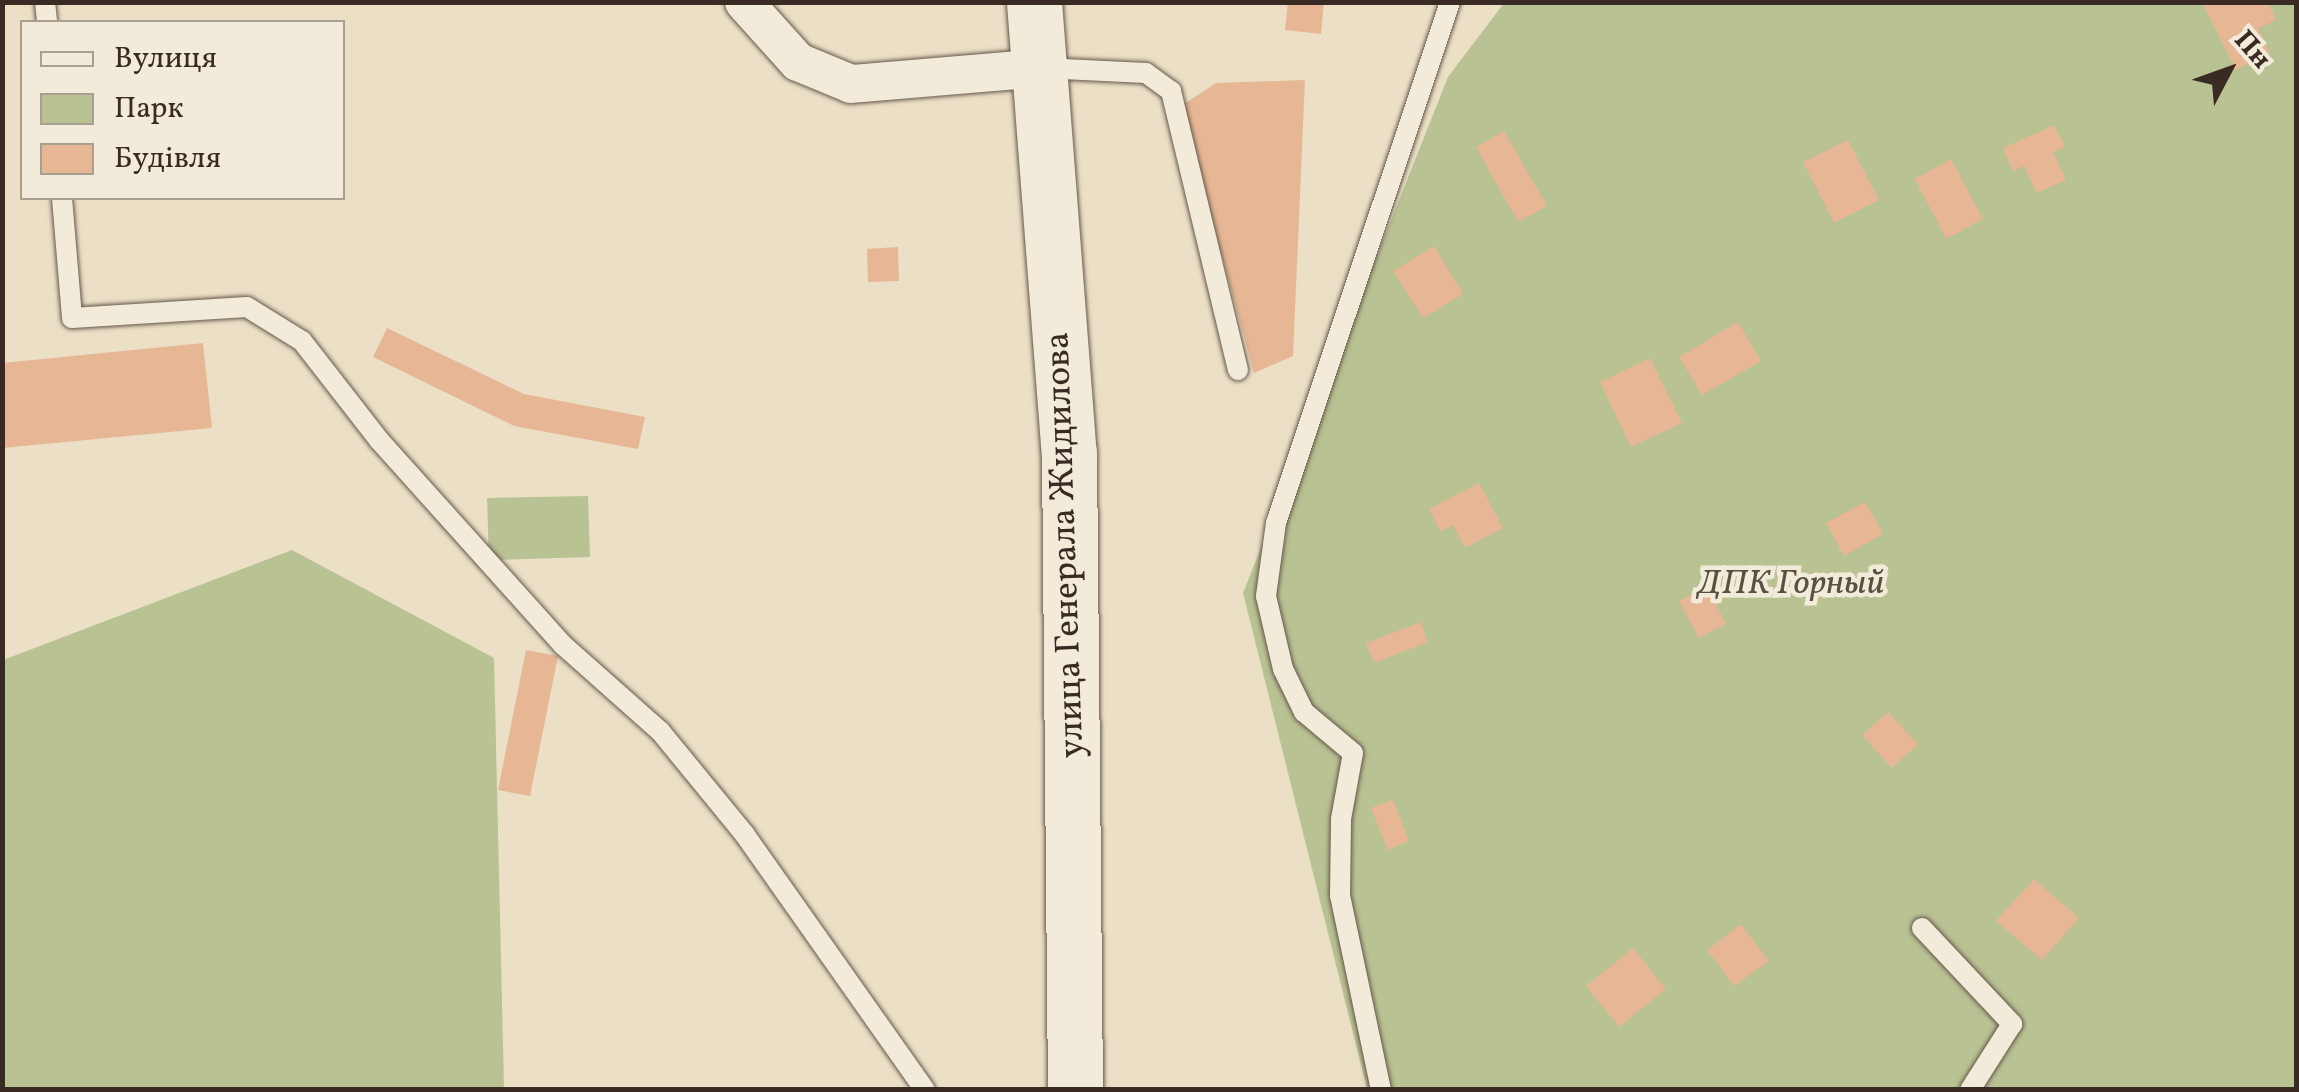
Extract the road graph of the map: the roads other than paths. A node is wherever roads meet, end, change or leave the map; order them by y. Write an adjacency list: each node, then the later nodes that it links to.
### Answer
1 (744, 2): 4 (street)
2 (1034, 2): 4 (main road, улица Генерала Жидилова)
3 (1450, 2): 10 (lane)
4 (1042, 68): 6 (lane); 9 (main road, улица Генерала Жидилова)
5 (62, 200): 8 (lane)
6 (1238, 370)
7 (1922, 928): 11 (lane)
8 (926, 1090)
9 (1075, 1090)
10 (1381, 1090)
11 (1970, 1090)

